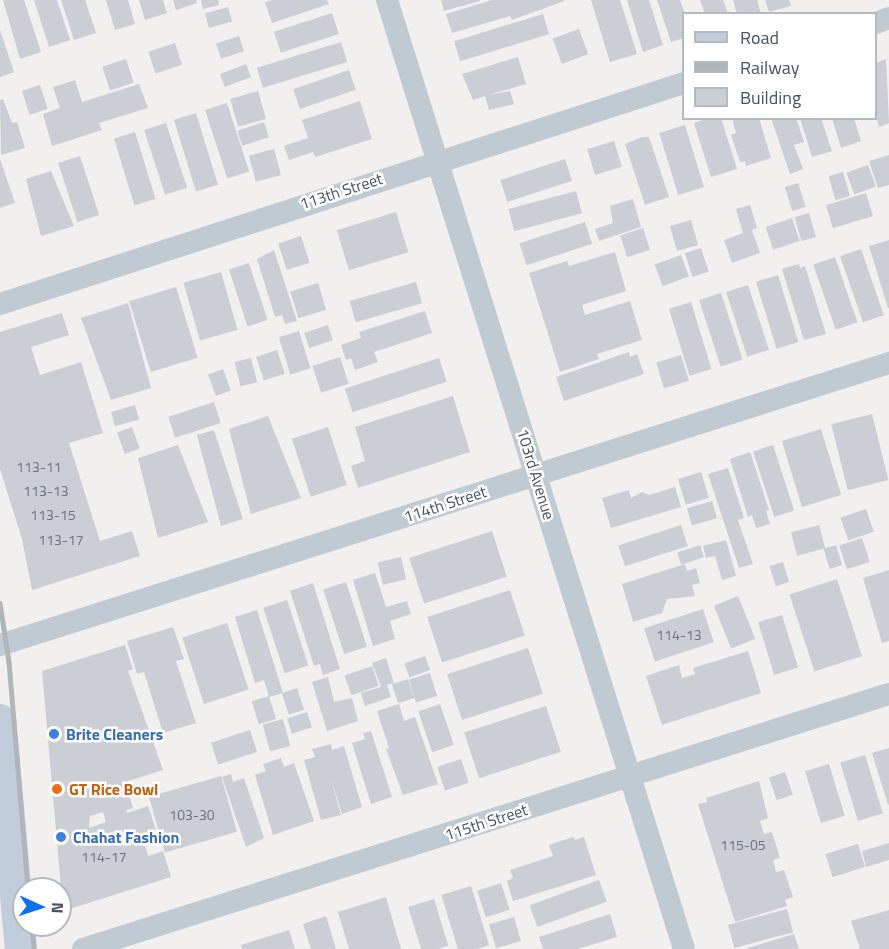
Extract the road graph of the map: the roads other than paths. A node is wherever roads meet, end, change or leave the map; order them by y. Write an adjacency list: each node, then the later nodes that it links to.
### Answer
1 (387, 0): 3 (street, 103rd Avenue)
2 (682, 84): 3 (street, 113th Street)
3 (438, 160): 4 (street, 113th Street); 6 (street, 103rd Avenue)
4 (0, 304)
5 (889, 363): 6 (street, 114th Street)
6 (537, 475): 7 (street, 114th Street); 10 (street, 103rd Avenue)
7 (0, 645)
8 (889, 694): 10 (street, 115th Street)
9 (0, 720): 11 (street)
10 (630, 776): 12 (street, 115th Street); 13 (street, 103rd Avenue)
11 (21, 949)
12 (83, 949)
13 (684, 949)

